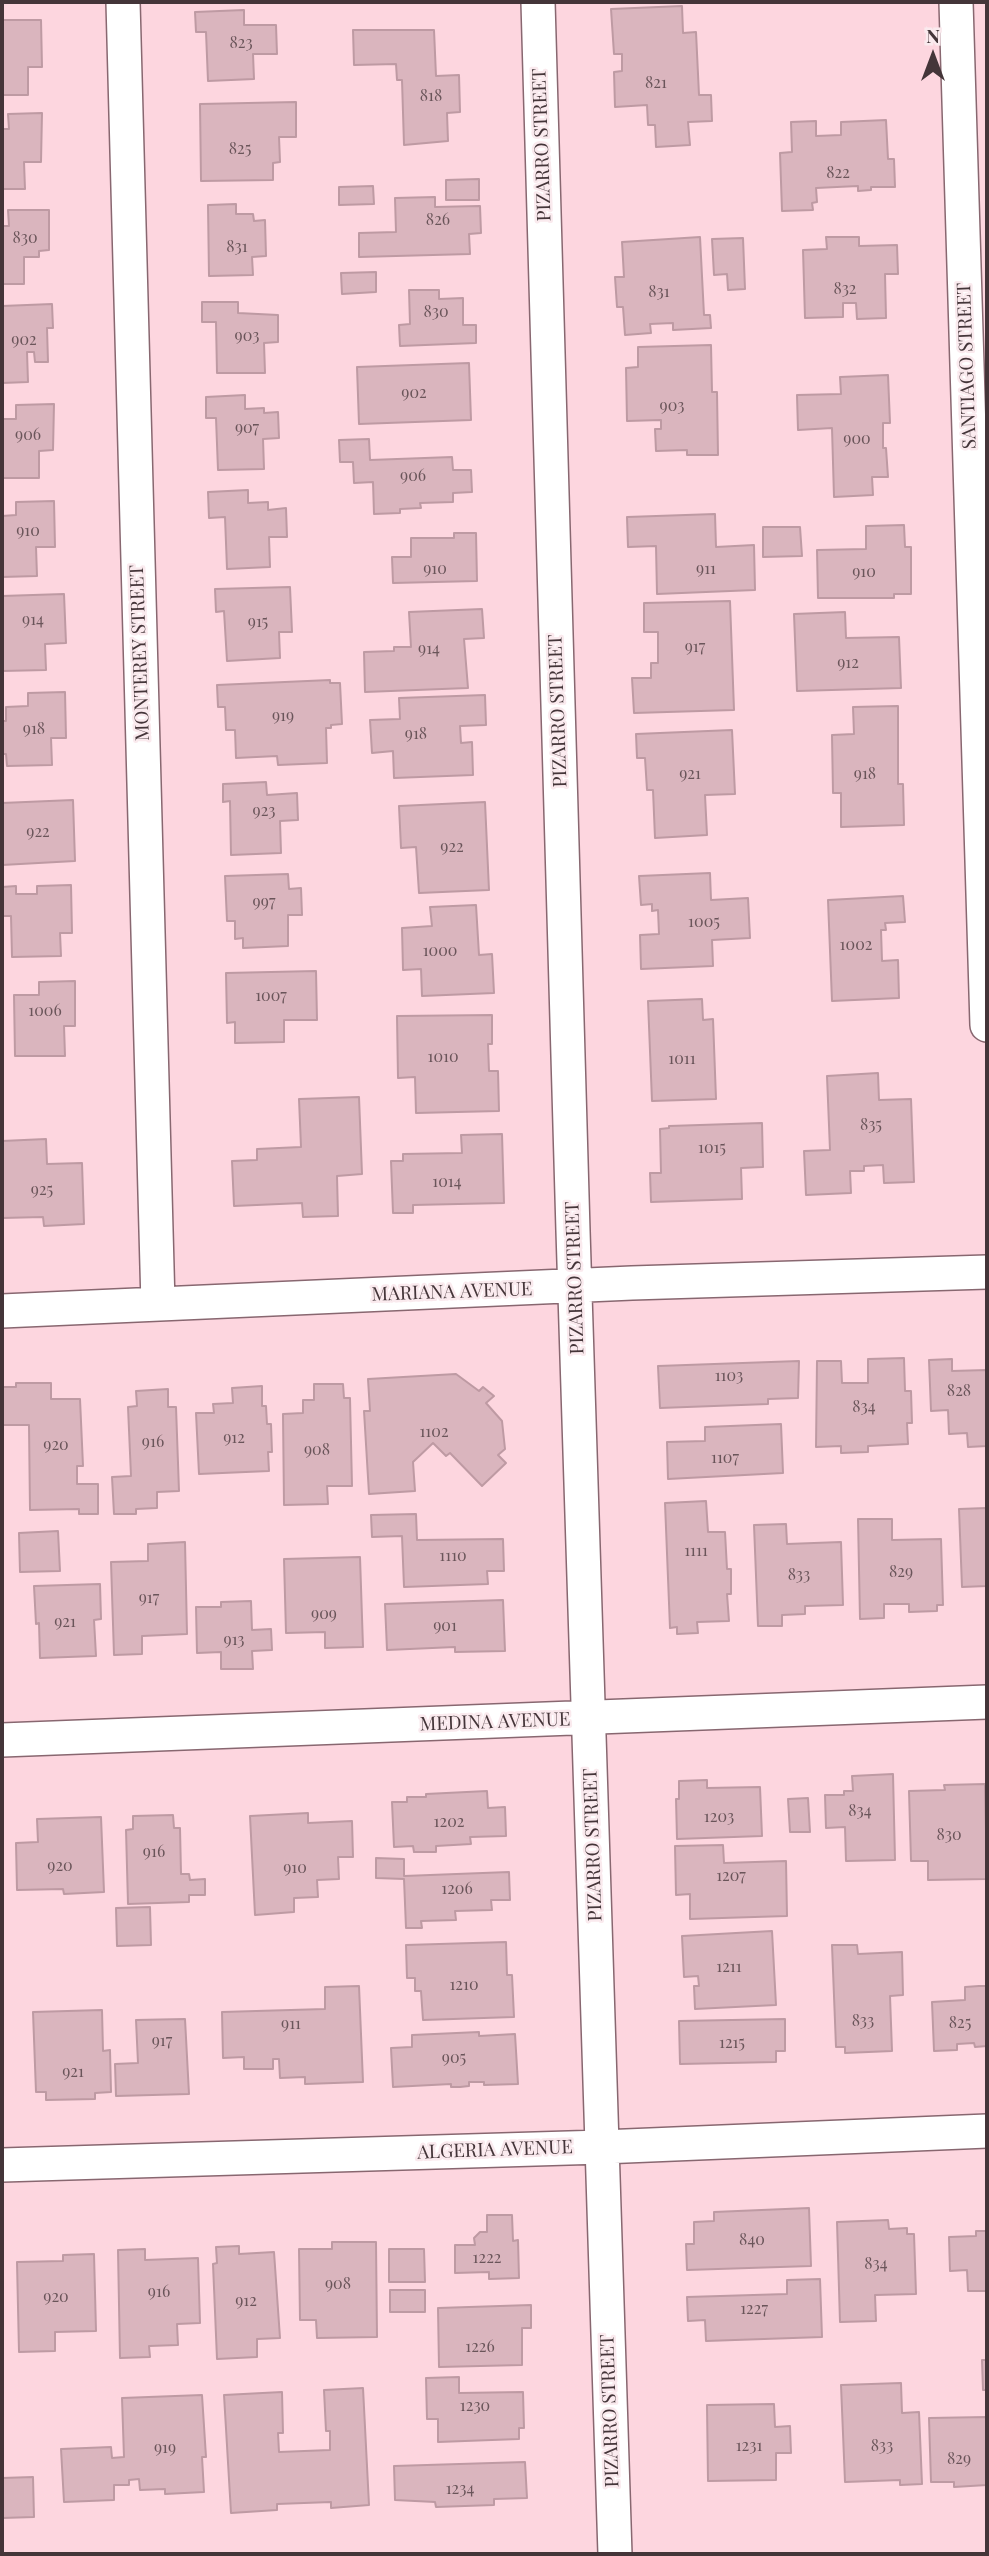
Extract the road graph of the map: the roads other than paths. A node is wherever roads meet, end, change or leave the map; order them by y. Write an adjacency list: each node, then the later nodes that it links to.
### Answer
1 (122, 2): 7 (street, MONTEREY STREET)
2 (538, 2): 6 (street, PIZARRO STREET)
3 (956, 2): 4 (street, SANTIAGO STREET)
4 (987, 1025)
5 (987, 1272): 6 (street, MARIANA AVENUE)
6 (575, 1286): 7 (street, MARIANA AVENUE); 10 (street, PIZARRO STREET)
7 (158, 1304): 8 (street, MARIANA AVENUE)
8 (2, 1311)
9 (987, 1702): 10 (street, MEDINA AVENUE)
10 (589, 1718): 11 (street, MEDINA AVENUE); 13 (street, PIZARRO STREET)
11 (2, 1740)
12 (987, 2131): 13 (street, ALGERIA AVENUE)
13 (602, 2147): 14 (street, ALGERIA AVENUE); 15 (street, PIZARRO STREET)
14 (2, 2165)
15 (615, 2554)

